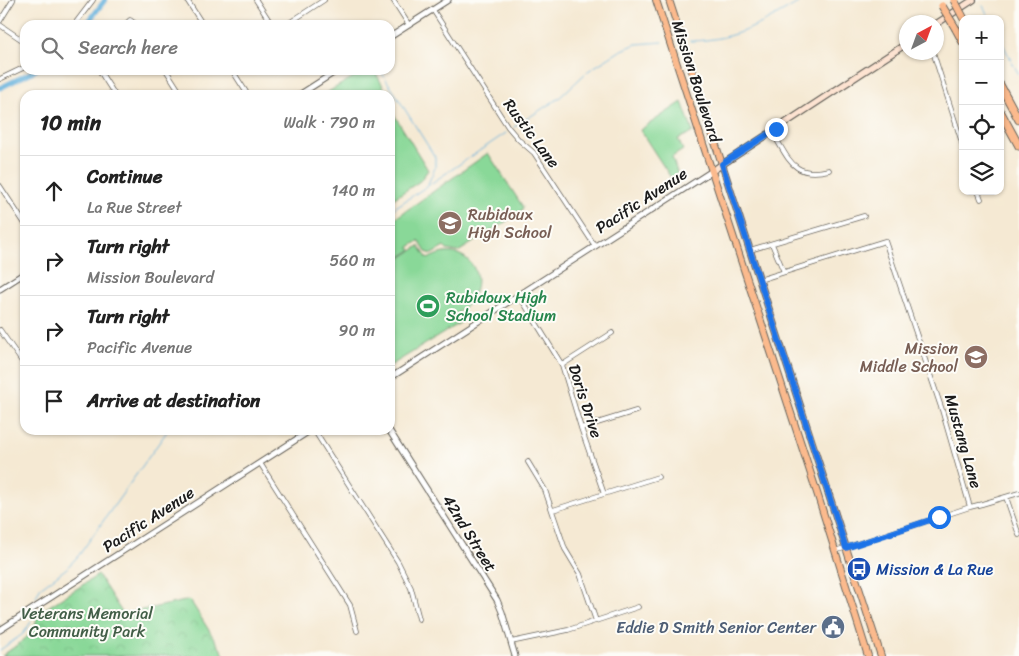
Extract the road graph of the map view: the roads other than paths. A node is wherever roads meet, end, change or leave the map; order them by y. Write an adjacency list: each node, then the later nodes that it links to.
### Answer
1 (13, 0): 20 (street)
2 (93, 0): 16 (street)
3 (187, 0): 17 (street)
4 (256, 0): 18 (street)
5 (324, 0): 19 (street)
6 (393, 0): 22 (street)
7 (448, 0): 13 (street)
8 (656, 0): 45 (main road, Mission Boulevard)
9 (669, 0): 44 (main road, Mission Boulevard)
10 (954, 0): 14 (highway, bridge)
11 (973, 0): 15 (main road)
12 (941, 3): 24 (highway, bridge)
13 (433, 10): 22 (street); 53 (street, Rustic Lane)
14 (962, 15)
15 (944, 19)
16 (78, 20)
17 (200, 20)
18 (269, 20)
19 (294, 20)
20 (0, 21)
21 (0, 25): 25 (street)
22 (409, 25): 23 (street)
23 (395, 34)
24 (959, 35)
25 (20, 39)
26 (899, 49): 41 (main road, Pacific Avenue)
27 (936, 60): 42 (street)
28 (20, 69): 33 (street)
29 (102, 75): 34 (street)
30 (169, 75): 35 (street)
31 (235, 75): 36 (street)
32 (330, 75): 37 (street)
33 (0, 78)
34 (112, 90)
35 (179, 90)
36 (245, 90)
37 (307, 90)
38 (1004, 92): 40 (highway)
39 (1004, 118): 43 (highway)
40 (1019, 120)
41 (772, 132): 44 (main road, Pacific Avenue); 46 (street)
42 (959, 133)
43 (1019, 146)
44 (722, 164): 45 (main road, Pacific Avenue); 54 (main road, Mission Boulevard)
45 (712, 170): 53 (street, Pacific Avenue); 80 (main road, Mission Boulevard)
46 (829, 170)
47 (0, 186): 50 (street)
48 (979, 195): 49 (street)
49 (980, 199)
50 (20, 216)
51 (864, 216): 52 (street)
52 (772, 244): 54 (street); 55 (street)
53 (594, 246): 59 (street, Pacific Avenue)
54 (750, 250): 57 (main road, Mission Boulevard)
55 (784, 272): 57 (street); 76 (street, Mustang Lane)
56 (20, 276): 58 (street)
57 (759, 280): 79 (main road, Mission Boulevard)
58 (0, 289)
59 (519, 295): 63 (street, Doris Drive); 64 (street, Pacific Avenue)
60 (0, 330): 62 (street)
61 (612, 333): 63 (street)
62 (20, 359)
63 (562, 365): 66 (street, Doris Drive)
64 (395, 375)
65 (636, 411): 66 (street)
66 (581, 428): 74 (street, Doris Drive)
67 (305, 435): 71 (street, Pacific Avenue)
68 (316, 435): 82 (street)
69 (392, 435): 86 (street, 42nd Street)
70 (528, 462): 77 (street)
71 (260, 463): 84 (street, Pacific Avenue); 85 (street)
72 (658, 477): 74 (street)
73 (1019, 493): 75 (street)
74 (604, 494): 77 (street)
75 (1006, 497): 76 (street); 78 (street)
76 (970, 507): 79 (street)
77 (553, 510): 83 (street)
78 (1019, 535)
79 (846, 548): 80 (street); 89 (main road, Mission Boulevard)
80 (835, 551): 88 (main road, Mission Boulevard)
81 (638, 607): 83 (street)
82 (419, 619)
83 (596, 621): 86 (street)
84 (0, 630)
85 (357, 631)
86 (511, 642): 87 (street, 42nd Street)
87 (515, 656)
88 (868, 656)
89 (882, 656)

